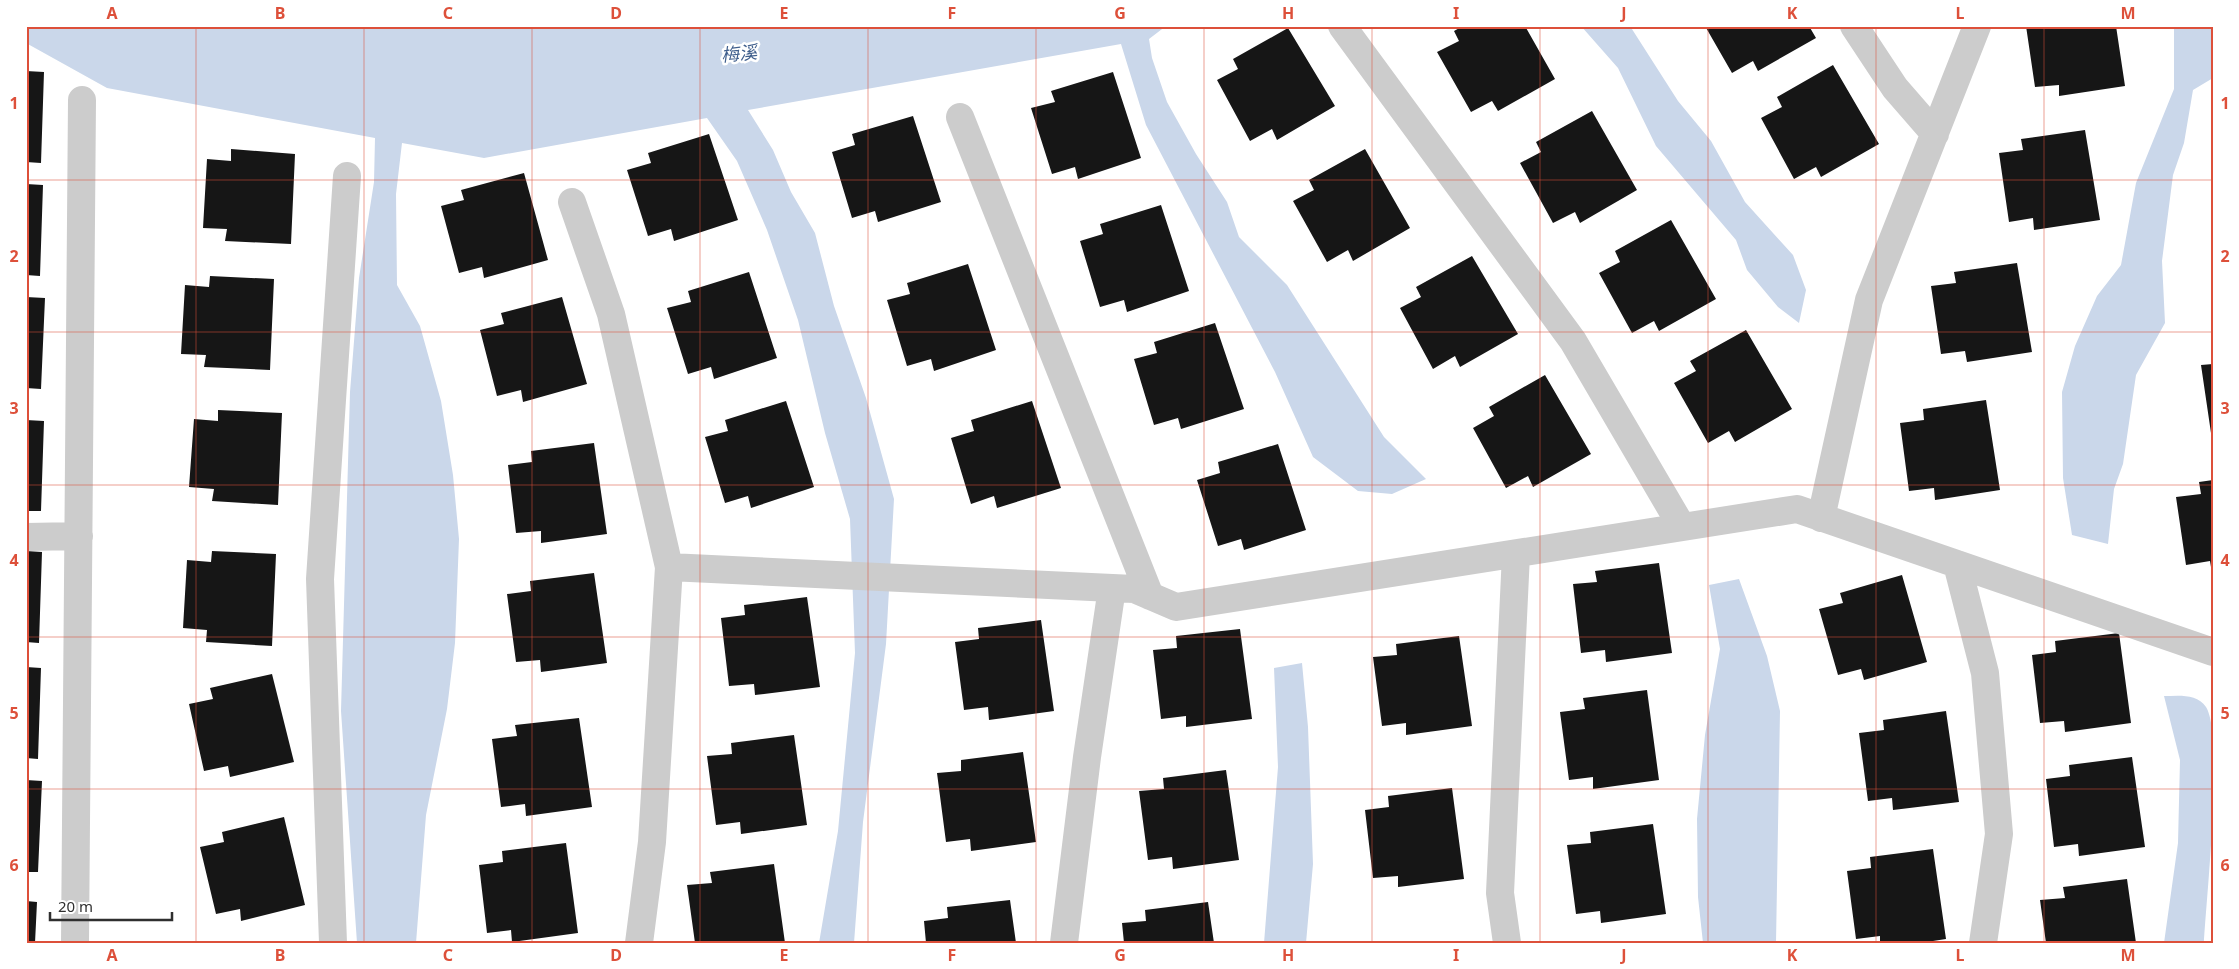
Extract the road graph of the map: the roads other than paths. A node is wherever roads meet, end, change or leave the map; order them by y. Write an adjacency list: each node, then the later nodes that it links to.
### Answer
1 (1342, 26): 10 (street)
2 (1854, 26): 6 (street)
3 (1977, 26): 6 (street)
4 (82, 100): 11 (street)
5 (960, 117): 17 (street)
6 (1935, 134): 9 (street)
7 (347, 176): 20 (street)
8 (572, 202): 15 (street)
9 (1821, 518): 10 (street); 14 (street)
10 (1682, 527): 13 (street)
11 (78, 536): 12 (street); 19 (street)
12 (26, 537)
13 (1516, 554): 17 (street); 23 (street)
14 (1957, 564): 18 (street); 24 (street)
15 (669, 568): 16 (street); 21 (street)
16 (1112, 588): 17 (street); 22 (street)
17 (1150, 596)
18 (2213, 652)
19 (75, 943)
20 (333, 943)
21 (639, 943)
22 (1064, 943)
23 (1507, 943)
24 (1983, 943)

